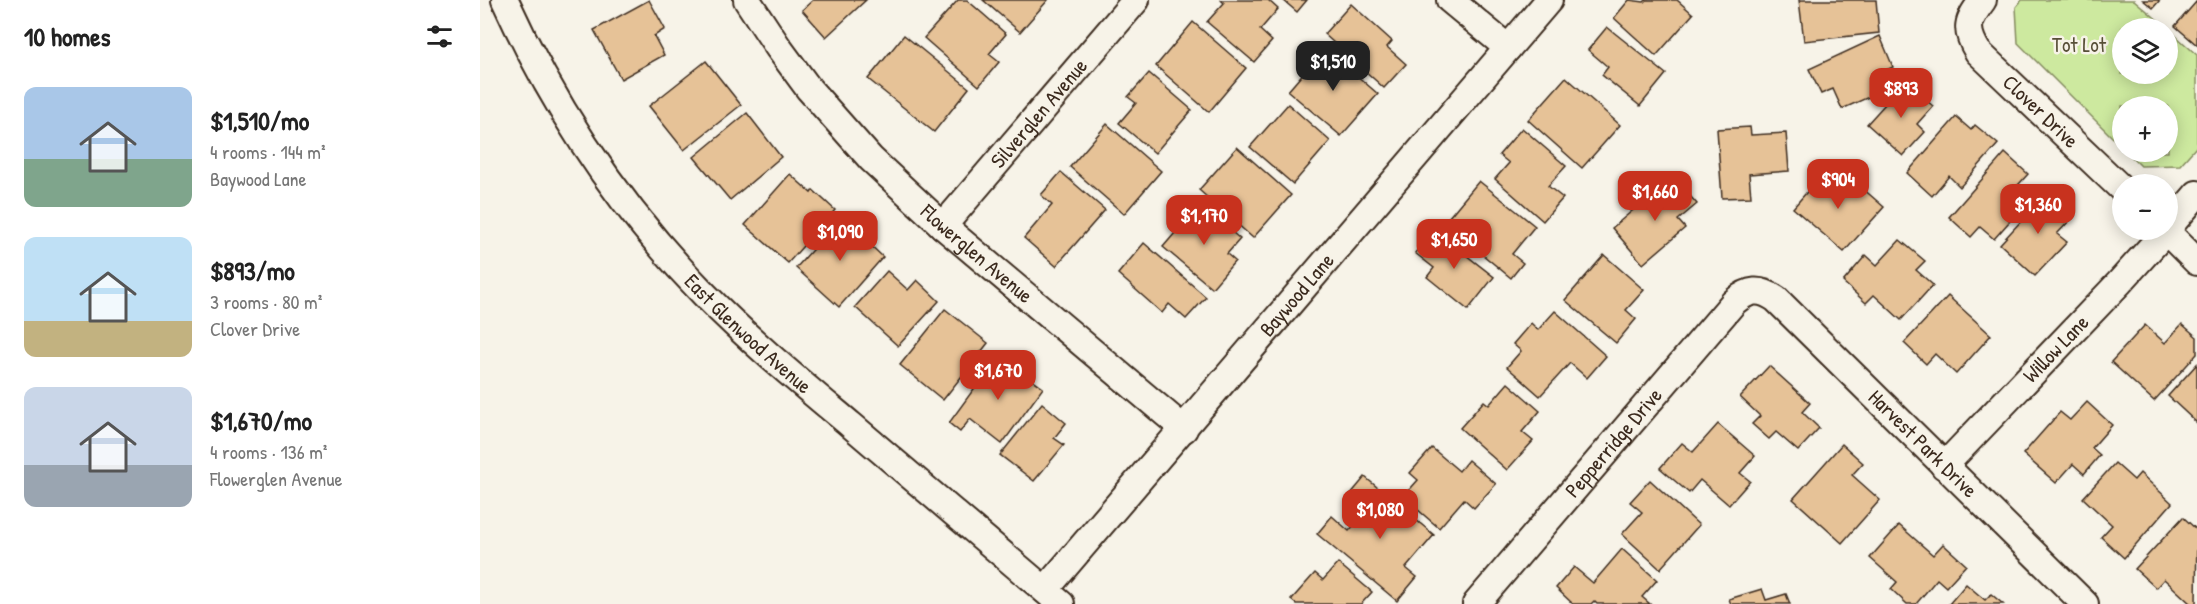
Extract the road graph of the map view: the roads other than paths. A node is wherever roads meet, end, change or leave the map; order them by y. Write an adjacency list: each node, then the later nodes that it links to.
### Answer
1 (505, 0): 18 (street, East Glenwood Avenue)
2 (747, 0): 11 (street, Flowerglen Avenue)
3 (1136, 0): 11 (street, Silverglen Avenue)
4 (1450, 0): 7 (street)
5 (1549, 0): 7 (street, Baywood Lane)
6 (1983, 0): 8 (street, Clover Drive)
7 (1508, 48): 16 (street, Baywood Lane)
8 (2112, 179)
9 (2197, 194): 10 (street, Willow Lane)
10 (2178, 215)
11 (943, 226): 16 (street, Flowerglen Avenue)
12 (2157, 240): 17 (street, Willow Lane)
13 (2176, 240): 14 (street)
14 (2197, 262)
15 (1755, 290): 17 (street, Harvest Park Drive); 19 (street, Pepperridge Drive)
16 (1184, 429): 18 (street, Baywood Lane)
17 (1944, 466): 20 (street, Harvest Park Drive)
18 (1053, 597)
19 (1476, 604)
20 (2085, 604)

